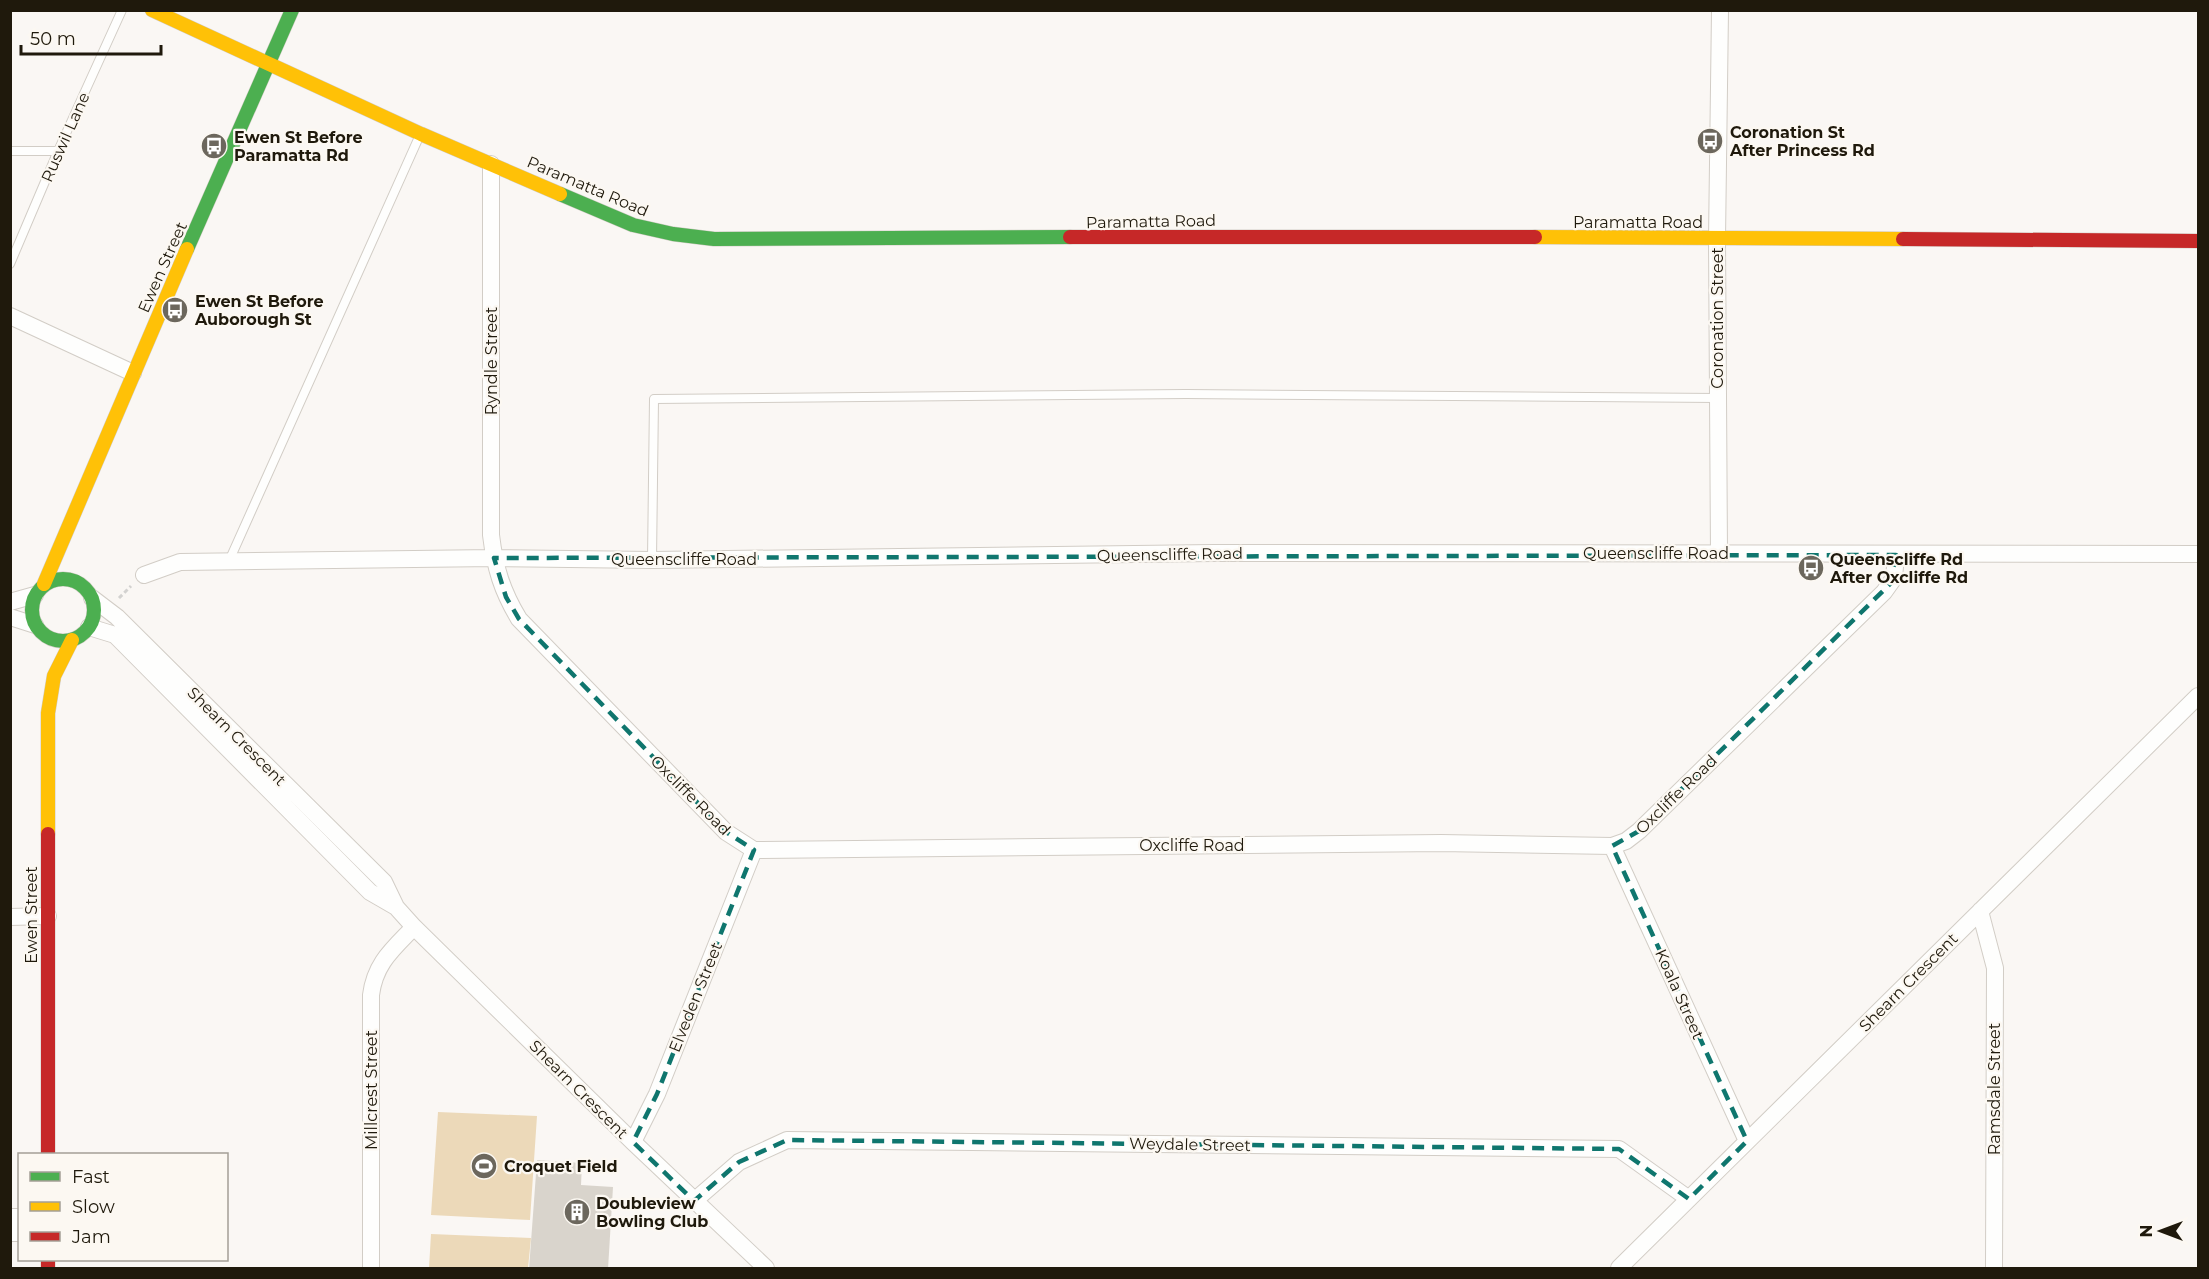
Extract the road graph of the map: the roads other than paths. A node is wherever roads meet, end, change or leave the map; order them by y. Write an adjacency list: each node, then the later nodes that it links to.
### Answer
1 (122, 10): 8 (lane, Ruswil Lane)
2 (152, 10): 5 (street, Paramatta Road)
3 (292, 10): 5 (street, Ewen Street)
4 (1720, 10): 10 (street, Coronation Street)
5 (268, 64): 6 (street, Paramatta Road); 14 (street, Ewen Street)
6 (421, 134): 9 (street, Paramatta Road); 22 (lane)
7 (10, 151): 8 (lane)
8 (58, 151): 12 (lane, Ruswil Lane)
9 (491, 164): 10 (street, Paramatta Road); 20 (street, Ryndle Street)
10 (1717, 239): 11 (street, Paramatta Road); 15 (street, Coronation Street)
11 (2199, 241)
12 (10, 264)
13 (10, 316): 14 (street)
14 (133, 373): 16 (street, Ewen Street)
15 (1717, 398): 17 (street, Coronation Street); 21 (lane)
16 (64, 537): 24 (street); 25 (street, Ewen Street)
17 (1719, 553): 19 (street, Queenscliffe Road); 21 (street, Queenscliffe Road)
18 (2199, 554): 19 (street, Queenscliffe Road)
19 (1896, 555): 34 (street, Oxcliffe Road)
20 (494, 558): 21 (street, Queenscliffe Road); 22 (street, Queenscliffe Road); 35 (street, Oxcliffe Road)
21 (652, 560)
22 (229, 561): 23 (street, Queenscliffe Road)
23 (144, 575)
24 (75, 580): 25 (street); 26 (street)
25 (40, 590): 27 (street); 30 (street, Ewen Street)
26 (93, 598): 29 (street); 36 (street, Shearn Crescent)
27 (10, 602)
28 (10, 617): 30 (street)
29 (89, 627): 31 (street, Ewen Street); 36 (street, Shearn Crescent)
30 (40, 630): 31 (street); 32 (street, Ewen Street)
31 (72, 640): 32 (street, Ewen Street)
32 (54, 676): 38 (street, Ewen Street)
33 (2199, 696): 37 (street, Shearn Crescent)
34 (1612, 846): 35 (street, Oxcliffe Road); 41 (street, Koala Street)
35 (754, 850): 42 (street, Elveden Street)
36 (396, 907): 40 (street, Shearn Crescent)
37 (1980, 911): 41 (street, Shearn Crescent); 49 (street, Ramsdale Street)
38 (48, 916): 39 (street); 43 (street, Ewen Street)
39 (10, 917)
40 (414, 927): 42 (street, Shearn Crescent); 47 (street, Millcrest Street)
41 (1747, 1141): 44 (street, Shearn Crescent)
42 (633, 1142): 45 (street, Shearn Crescent)
43 (48, 1153)
44 (1689, 1199): 45 (street, Weydale Street); 46 (street, Shearn Crescent)
45 (694, 1201): 48 (street, Shearn Crescent)
46 (1625, 1266)
47 (371, 1269)
48 (766, 1269)
49 (1994, 1269)

